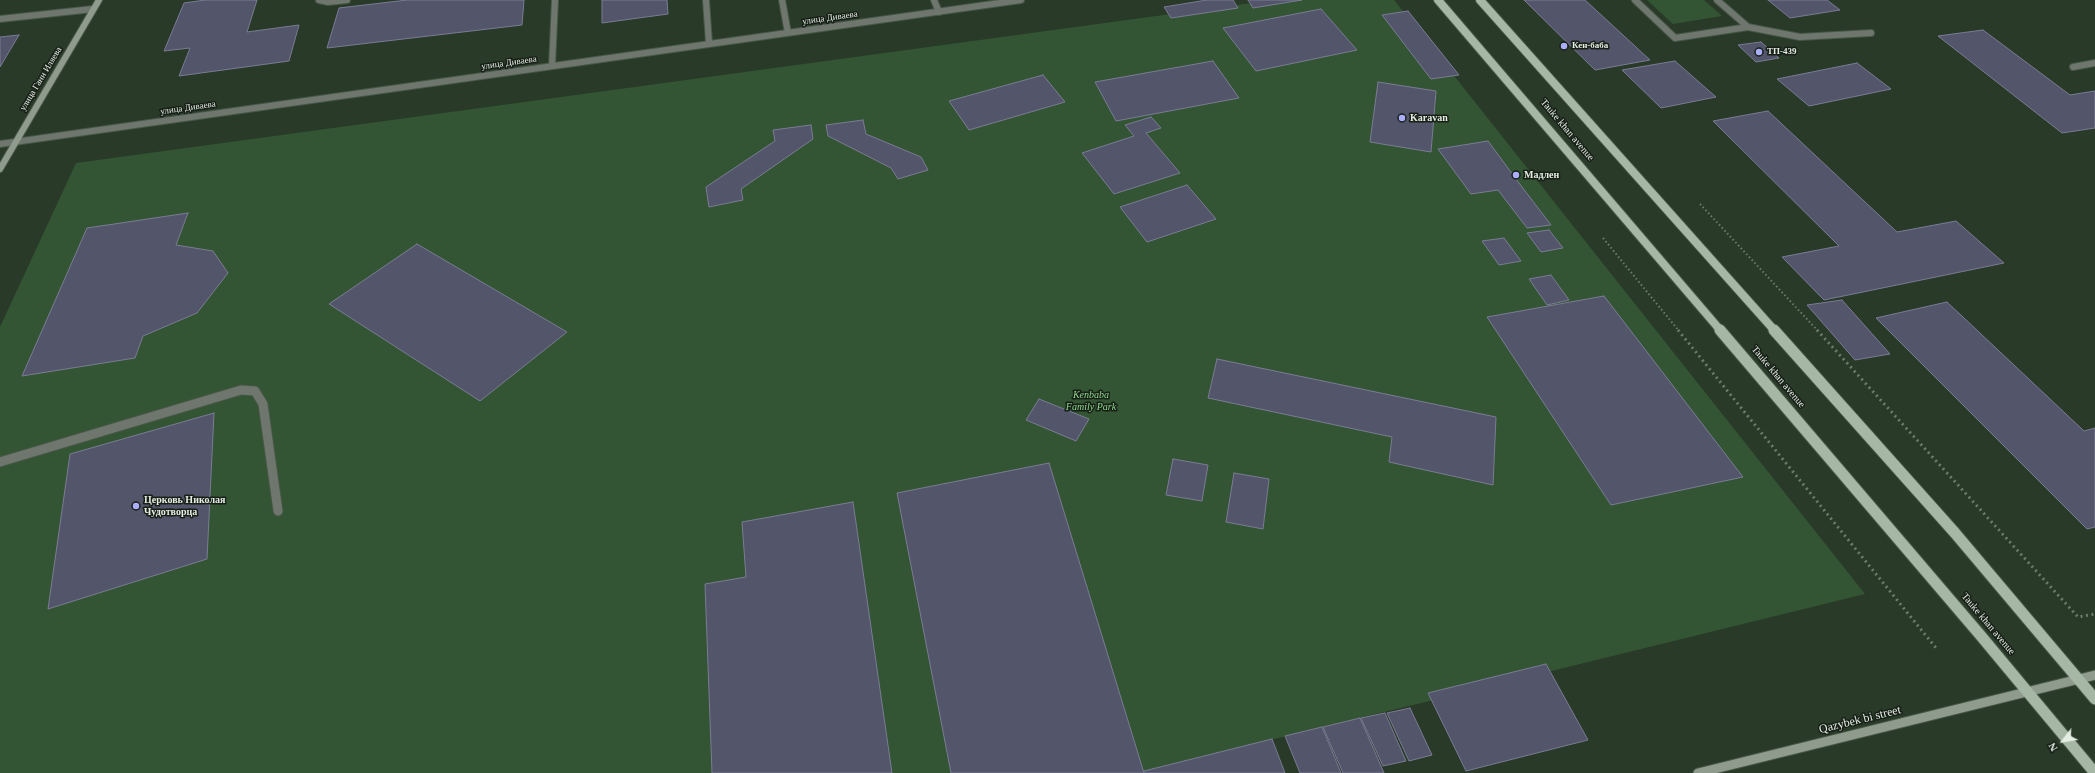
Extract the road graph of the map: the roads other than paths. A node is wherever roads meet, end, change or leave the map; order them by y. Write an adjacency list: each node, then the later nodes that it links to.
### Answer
1 (99, 0): 13 (street, улица Гани Иляева)
2 (319, 0): 3 (street)
3 (346, 0)
4 (555, 0): 21 (street)
5 (706, 0): 19 (street)
6 (782, 0): 17 (street)
7 (934, 0): 14 (street)
8 (1021, 0): 14 (street, улица Диваева)
9 (1438, 0): 30 (main road, Tauke khan avenue)
10 (1480, 0): 29 (main road, Tauke khan avenue)
11 (1635, 0): 16 (street)
12 (1717, 0): 16 (street)
13 (93, 9): 15 (street); 23 (street, улица Гани Иляева)
14 (939, 12): 17 (street, улица Диваева)
15 (0, 19)
16 (1748, 27): 18 (street)
17 (788, 33): 19 (street, улица Диваева)
18 (1871, 33)
19 (709, 43): 21 (street, улица Диваева)
20 (2095, 63): 22 (street)
21 (552, 66): 23 (street, улица Диваева)
22 (2073, 67)
23 (14, 142): 24 (street, улица Диваева); 25 (street, улица Гани Иляева)
24 (0, 144)
25 (0, 169)
26 (0, 462): 27 (street)
27 (278, 511)
28 (2095, 675): 29 (street, Qazybek bi street)
29 (2078, 679): 30 (street, Qazybek bi street); 31 (main road, Tauke khan avenue)
30 (2027, 691): 32 (street, Qazybek bi street); 33 (main road, Tauke khan avenue)
31 (2095, 699)
32 (1698, 773)
33 (2095, 773)

